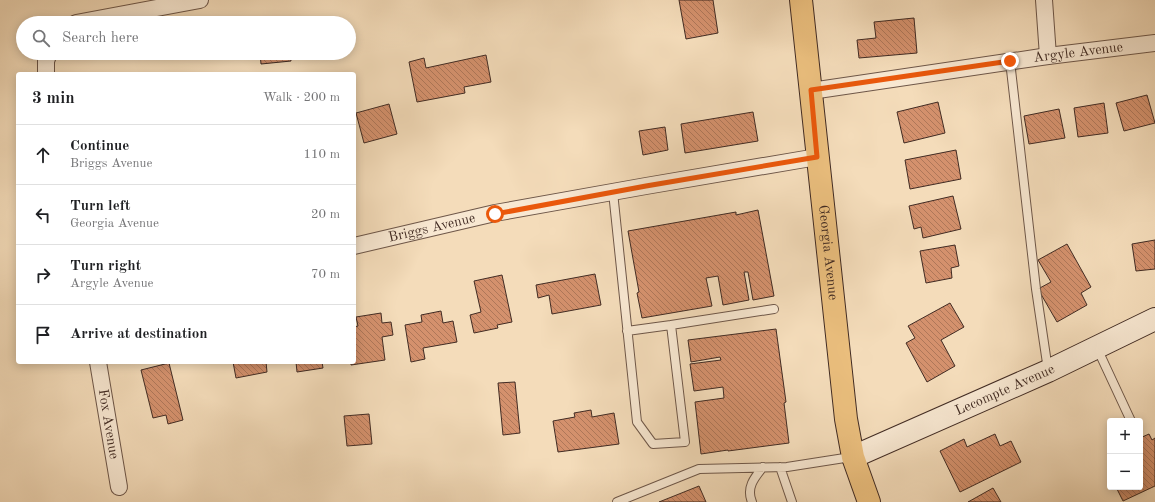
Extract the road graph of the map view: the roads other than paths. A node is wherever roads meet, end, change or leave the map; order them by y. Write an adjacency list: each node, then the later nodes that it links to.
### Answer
1 (200, 0): 4 (street)
2 (801, 0): 10 (main road, Georgia Avenue)
3 (1044, 0): 6 (street)
4 (114, 16)
5 (1155, 43): 6 (street, Argyle Avenue)
6 (1048, 56): 8 (street, Argyle Avenue)
7 (46, 60): 9 (street)
8 (1010, 61): 10 (street, Argyle Avenue); 20 (lane)
9 (46, 72)
10 (811, 90): 11 (main road, Georgia Avenue)
11 (817, 157): 12 (street, Briggs Avenue); 22 (main road, Georgia Avenue)
12 (613, 192): 13 (street, Briggs Avenue); 17 (lane)
13 (356, 246)
14 (774, 309): 16 (lane)
15 (1155, 319): 18 (street, Lecompte Avenue)
16 (671, 325): 17 (lane); 17 (lane)
17 (627, 331)
18 (1097, 347): 20 (street, Lecompte Avenue); 21 (lane)
19 (98, 364): 25 (street, Fox Avenue)
20 (1048, 370): 22 (street, Lecompte Avenue)
21 (1130, 418)
22 (853, 457): 24 (lane); 29 (main road, Georgia Avenue)
23 (763, 467): 24 (lane); 26 (lane); 27 (lane)
24 (780, 467): 28 (lane)
25 (119, 487)
26 (617, 502)
27 (752, 502)
28 (792, 502)
29 (869, 502)

